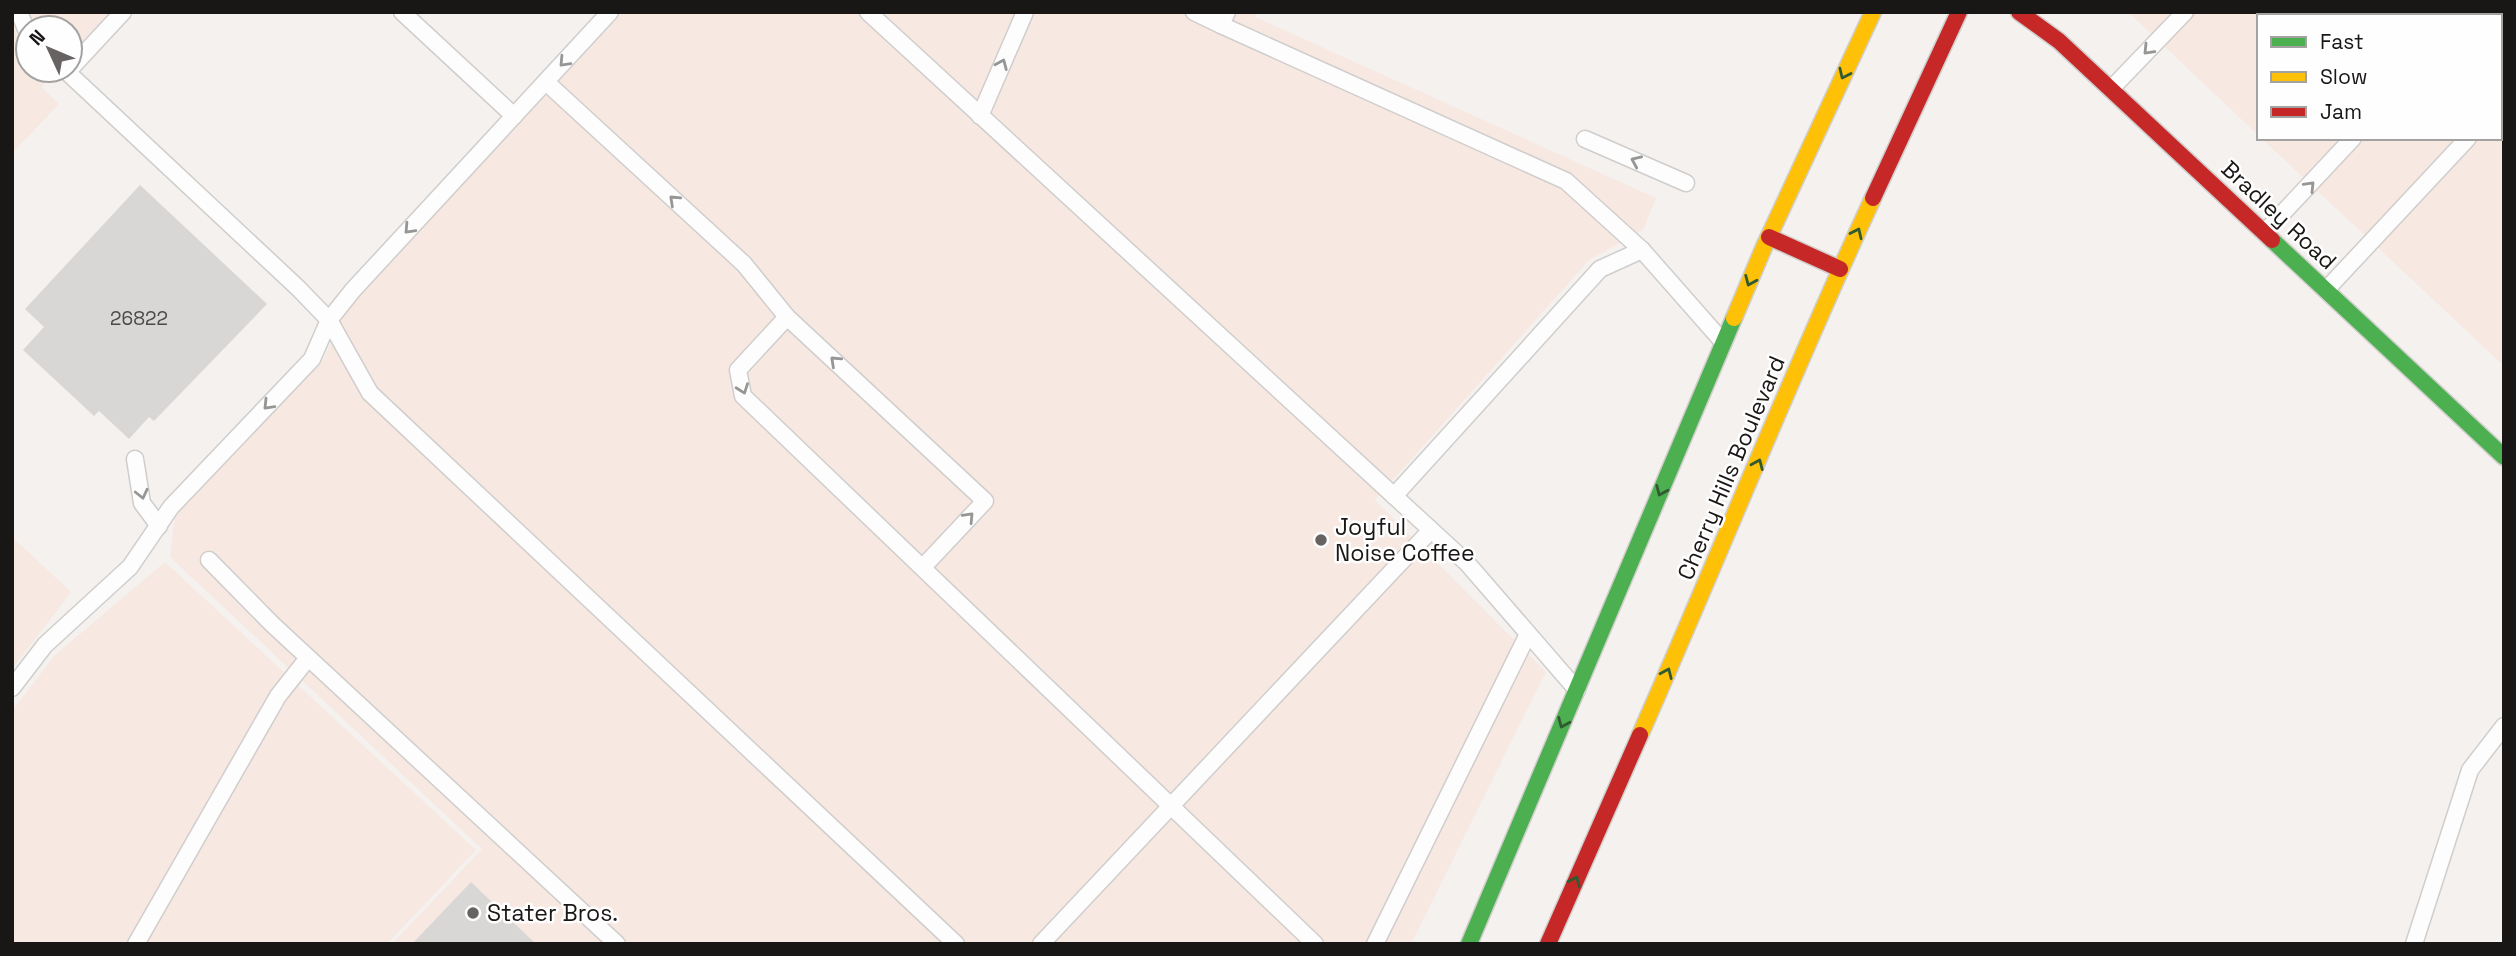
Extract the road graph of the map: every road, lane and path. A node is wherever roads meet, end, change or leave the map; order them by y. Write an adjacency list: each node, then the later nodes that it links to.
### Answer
1 (122, 12): 12 (lane)
2 (402, 12): 16 (lane)
3 (610, 12): 13 (lane, one-way to 13)
4 (868, 12): 17 (lane)
5 (1025, 12): 17 (lane, one-way to 5)
6 (1194, 12): 11 (lane)
7 (1873, 12): 23 (street, one-way to 23)
8 (1959, 12): 25 (street, Cherry Hills Boulevard, one-way to 8)
9 (2019, 12): 15 (street, Bradley Road)
10 (2185, 12): 15 (lane, one-way to 15)
11 (1224, 19): 24 (lane)
12 (84, 53)
13 (546, 82): 16 (lane); 27 (lane, one-way to 13)
14 (83, 84): 28 (lane)
15 (2111, 89): 22 (street, Bradley Road)
16 (514, 116): 28 (lane, one-way to 28)
17 (980, 116): 32 (lane)
18 (1586, 138): 21 (lane, one-way to 18)
19 (2351, 140): 22 (lane, one-way to 19)
20 (2466, 140): 26 (lane)
21 (1686, 183)
22 (2265, 232): 26 (street, Bradley Road)
23 (1769, 237): 25 (street); 29 (street, one-way to 29)
24 (1642, 250): 29 (lane); 32 (lane)
25 (1840, 269): 50 (street, Cherry Hills Boulevard, one-way to 25)
26 (2325, 290): 30 (street, Bradley Road)
27 (787, 317): 36 (lane, one-way to 36); 36 (lane, one-way to 27)
28 (329, 320): 33 (lane, one-way to 33); 45 (lane)
29 (1724, 343): 40 (street, one-way to 40)
30 (2504, 457)
31 (135, 458): 33 (lane, one-way to 33)
32 (1394, 496): 34 (lane)
33 (159, 526): 39 (lane)
34 (1431, 530): 37 (lane); 42 (lane)
35 (209, 560): 38 (lane)
36 (923, 567): 42 (lane)
37 (1528, 634): 40 (lane); 48 (lane)
38 (308, 658): 43 (lane); 44 (lane)
39 (12, 688)
40 (1577, 690): 49 (street, one-way to 49)
41 (2504, 726): 51 (lane)
42 (1170, 805): 46 (lane); 47 (lane)
43 (136, 944)
44 (617, 944)
45 (956, 944)
46 (1041, 944)
47 (1315, 944)
48 (1375, 944)
49 (1469, 944)
50 (1548, 944)
51 (2414, 944)

